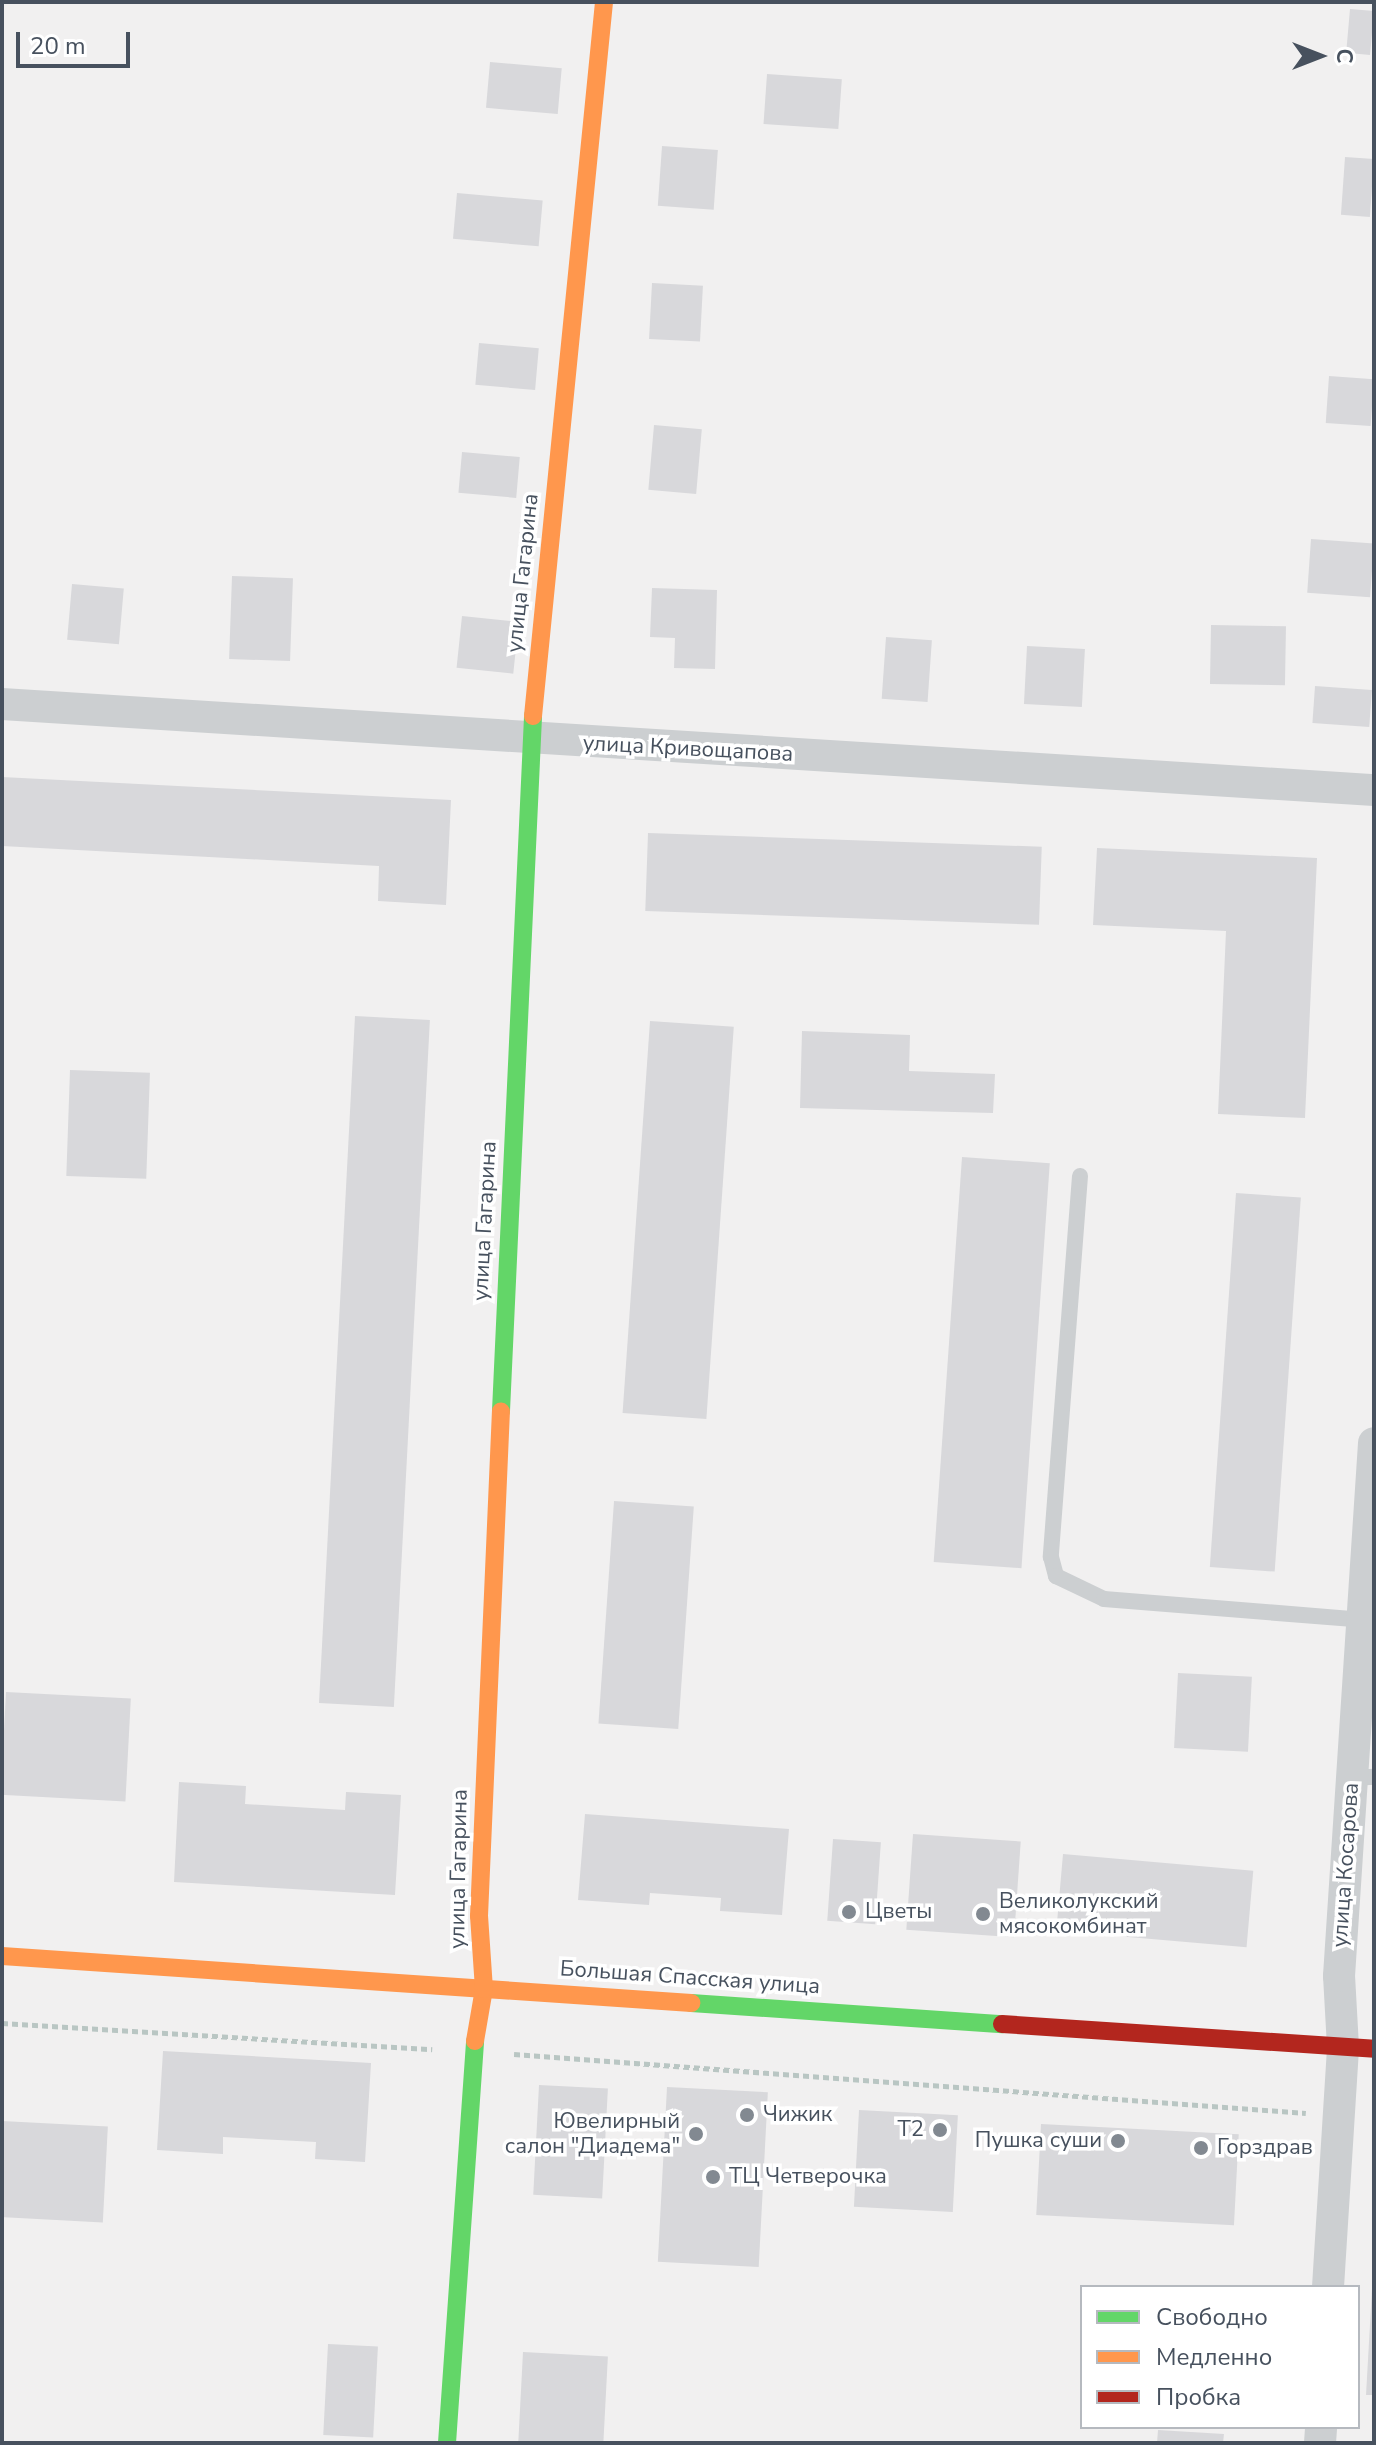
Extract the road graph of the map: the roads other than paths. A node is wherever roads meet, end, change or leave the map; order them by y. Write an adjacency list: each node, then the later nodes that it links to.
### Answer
1 (604, 2): 3 (street, улица Гагарина)
2 (2, 704): 3 (street, улица Кривощапова)
3 (531, 739): 4 (street, улица Кривощапова); 10 (street, улица Гагарина)
4 (1374, 790)
5 (1080, 1176): 7 (lane)
6 (1374, 1443): 7 (street, улица Косарова)
7 (1363, 1620): 8 (street, улица Косарова)
8 (1363, 1778): 11 (street, улица Косарова)
9 (2, 1956): 10 (street, Большая Спасская улица)
10 (484, 1989): 11 (street, Большая Спасская улица); 13 (street, улица Гагарина)
11 (1358, 2048): 12 (street, улица Косарова)
12 (1328, 2285)
13 (447, 2443)

